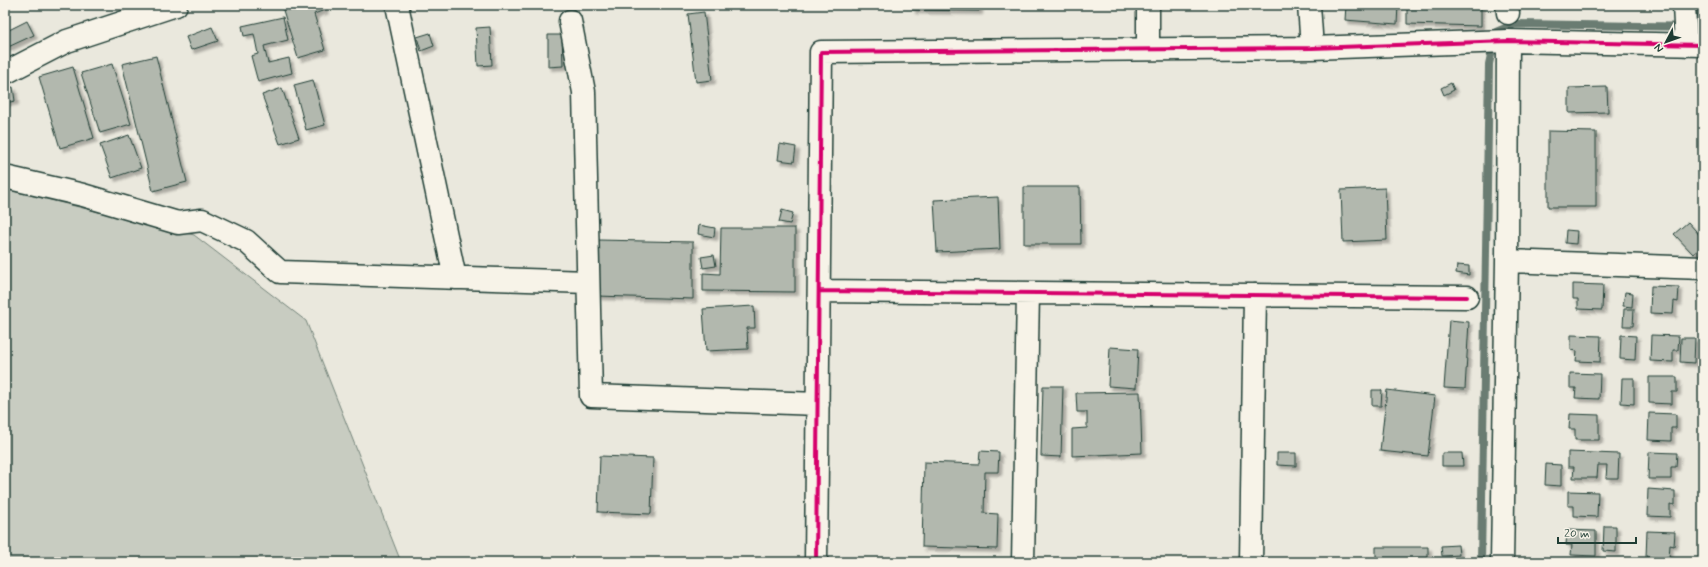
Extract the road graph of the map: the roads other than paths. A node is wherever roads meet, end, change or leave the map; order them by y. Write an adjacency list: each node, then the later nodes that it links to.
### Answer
1 (176, 5): 11 (street)
2 (397, 5): 15 (street)
3 (1148, 5): 10 (street)
4 (1309, 5): 9 (street)
5 (1684, 5): 8 (street)
6 (570, 21): 16 (street)
7 (1508, 41): 8 (street); 9 (street); 13 (street)
8 (1694, 45)
9 (1312, 48): 10 (street)
10 (1148, 49): 17 (street)
11 (5, 73)
12 (5, 177): 15 (street)
13 (1507, 261): 14 (street); 25 (street)
14 (1703, 268)
15 (455, 278): 16 (street)
16 (588, 282): 21 (street)
17 (819, 291): 18 (street); 21 (street)
18 (1028, 293): 19 (street); 23 (street)
19 (1255, 295): 20 (street); 24 (street)
20 (1467, 297)
21 (818, 404): 22 (street)
22 (816, 562)
23 (1023, 562)
24 (1251, 562)
25 (1502, 562)

